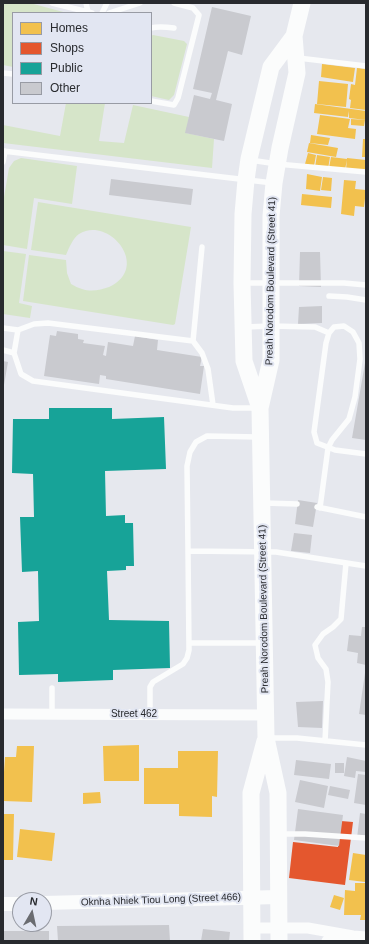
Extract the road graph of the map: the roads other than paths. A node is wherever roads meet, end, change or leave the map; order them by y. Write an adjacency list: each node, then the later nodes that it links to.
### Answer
1 (52, 3): 7 (lane)
2 (86, 3): 7 (lane)
3 (107, 3): 8 (lane)
4 (140, 3): 9 (lane)
5 (174, 3): 15 (lane)
6 (302, 3): 12 (main road, Preah Norodom Boulevard (Street 41))
7 (90, 12)
8 (102, 12)
9 (112, 12)
10 (152, 28): 11 (lane)
11 (174, 28)
12 (294, 36): 13 (main road, Preah Norodom Boulevard (Street 41)); 17 (main road, Preah Norodom Boulevard (Street 41))
13 (296, 58): 14 (lane); 19 (main road, Preah Norodom Boulevard (Street 41))
14 (366, 66)
15 (152, 101)
16 (4, 152): 18 (lane); 21 (lane)
17 (250, 160): 19 (lane); 21 (main road, Preah Norodom Boulevard (Street 41))
18 (3, 162)
19 (277, 164): 20 (lane); 22 (main road, Preah Norodom Boulevard (Street 41))
20 (366, 172)
21 (246, 180): 22 (lane); 24 (main road, Preah Norodom Boulevard (Street 41))
22 (274, 183): 25 (main road, Preah Norodom Boulevard (Street 41))
23 (202, 247): 34 (lane)
24 (242, 282): 25 (lane); 30 (main road, Preah Norodom Boulevard (Street 41))
25 (270, 283): 26 (lane); 29 (main road, Preah Norodom Boulevard (Street 41))
26 (366, 285)
27 (329, 296): 28 (lane)
28 (366, 300)
29 (271, 326): 30 (lane); 33 (lane); 38 (main road, Preah Norodom Boulevard (Street 41))
30 (243, 327): 38 (main road, Preah Norodom Boulevard (Street 41))
31 (3, 328): 32 (lane)
32 (18, 330): 34 (lane); 36 (lane)
33 (329, 333): 40 (lane); 40 (lane)
34 (193, 341): 37 (lane)
35 (3, 350): 36 (lane)
36 (14, 353): 37 (lane)
37 (212, 404): 38 (lane)
38 (260, 408): 39 (main road, Preah Norodom Boulevard (Street 41))
39 (261, 437): 42 (main road, Preah Norodom Boulevard (Street 41)); 45 (lane)
40 (328, 448): 41 (lane); 44 (lane)
41 (366, 454)
42 (262, 503): 43 (lane); 46 (main road, Preah Norodom Boulevard (Street 41))
43 (298, 504)
44 (366, 517)
45 (188, 551): 46 (lane); 49 (lane)
46 (263, 551): 47 (lane); 50 (main road, Preah Norodom Boulevard (Street 41))
47 (346, 563): 48 (lane); 57 (lane)
48 (366, 566)
49 (189, 643): 50 (lane); 54 (lane)
50 (264, 643): 55 (main road, Preah Norodom Boulevard (Street 41))
51 (52, 688): 53 (lane)
52 (3, 714): 53 (street, Street 462)
53 (52, 714): 54 (street, Street 462)
54 (150, 714): 55 (street, Street 462)
55 (266, 714): 56 (main road, Preah Norodom Boulevard (Street 41))
56 (266, 738): 57 (lane); 59 (main road, Preah Norodom Boulevard (Street 41)); 61 (main road, Preah Norodom Boulevard (Street 41))
57 (325, 741): 58 (lane)
58 (366, 745)
59 (278, 834): 60 (lane); 62 (main road, Preah Norodom Boulevard (Street 41))
60 (366, 838)
61 (252, 898): 62 (street, Oknha Nhiek Tiou Long (Street 466)); 63 (street, Oknha Nhiek Tiou Long (Street 466)); 64 (main road, Preah Norodom Boulevard (Street 41))
62 (278, 898): 65 (main road, Preah Norodom Boulevard (Street 41))
63 (52, 903)
64 (252, 935): 65 (street)
65 (278, 935): 66 (street)
66 (353, 936): 67 (street); 68 (street)
67 (366, 937)
68 (327, 941)

